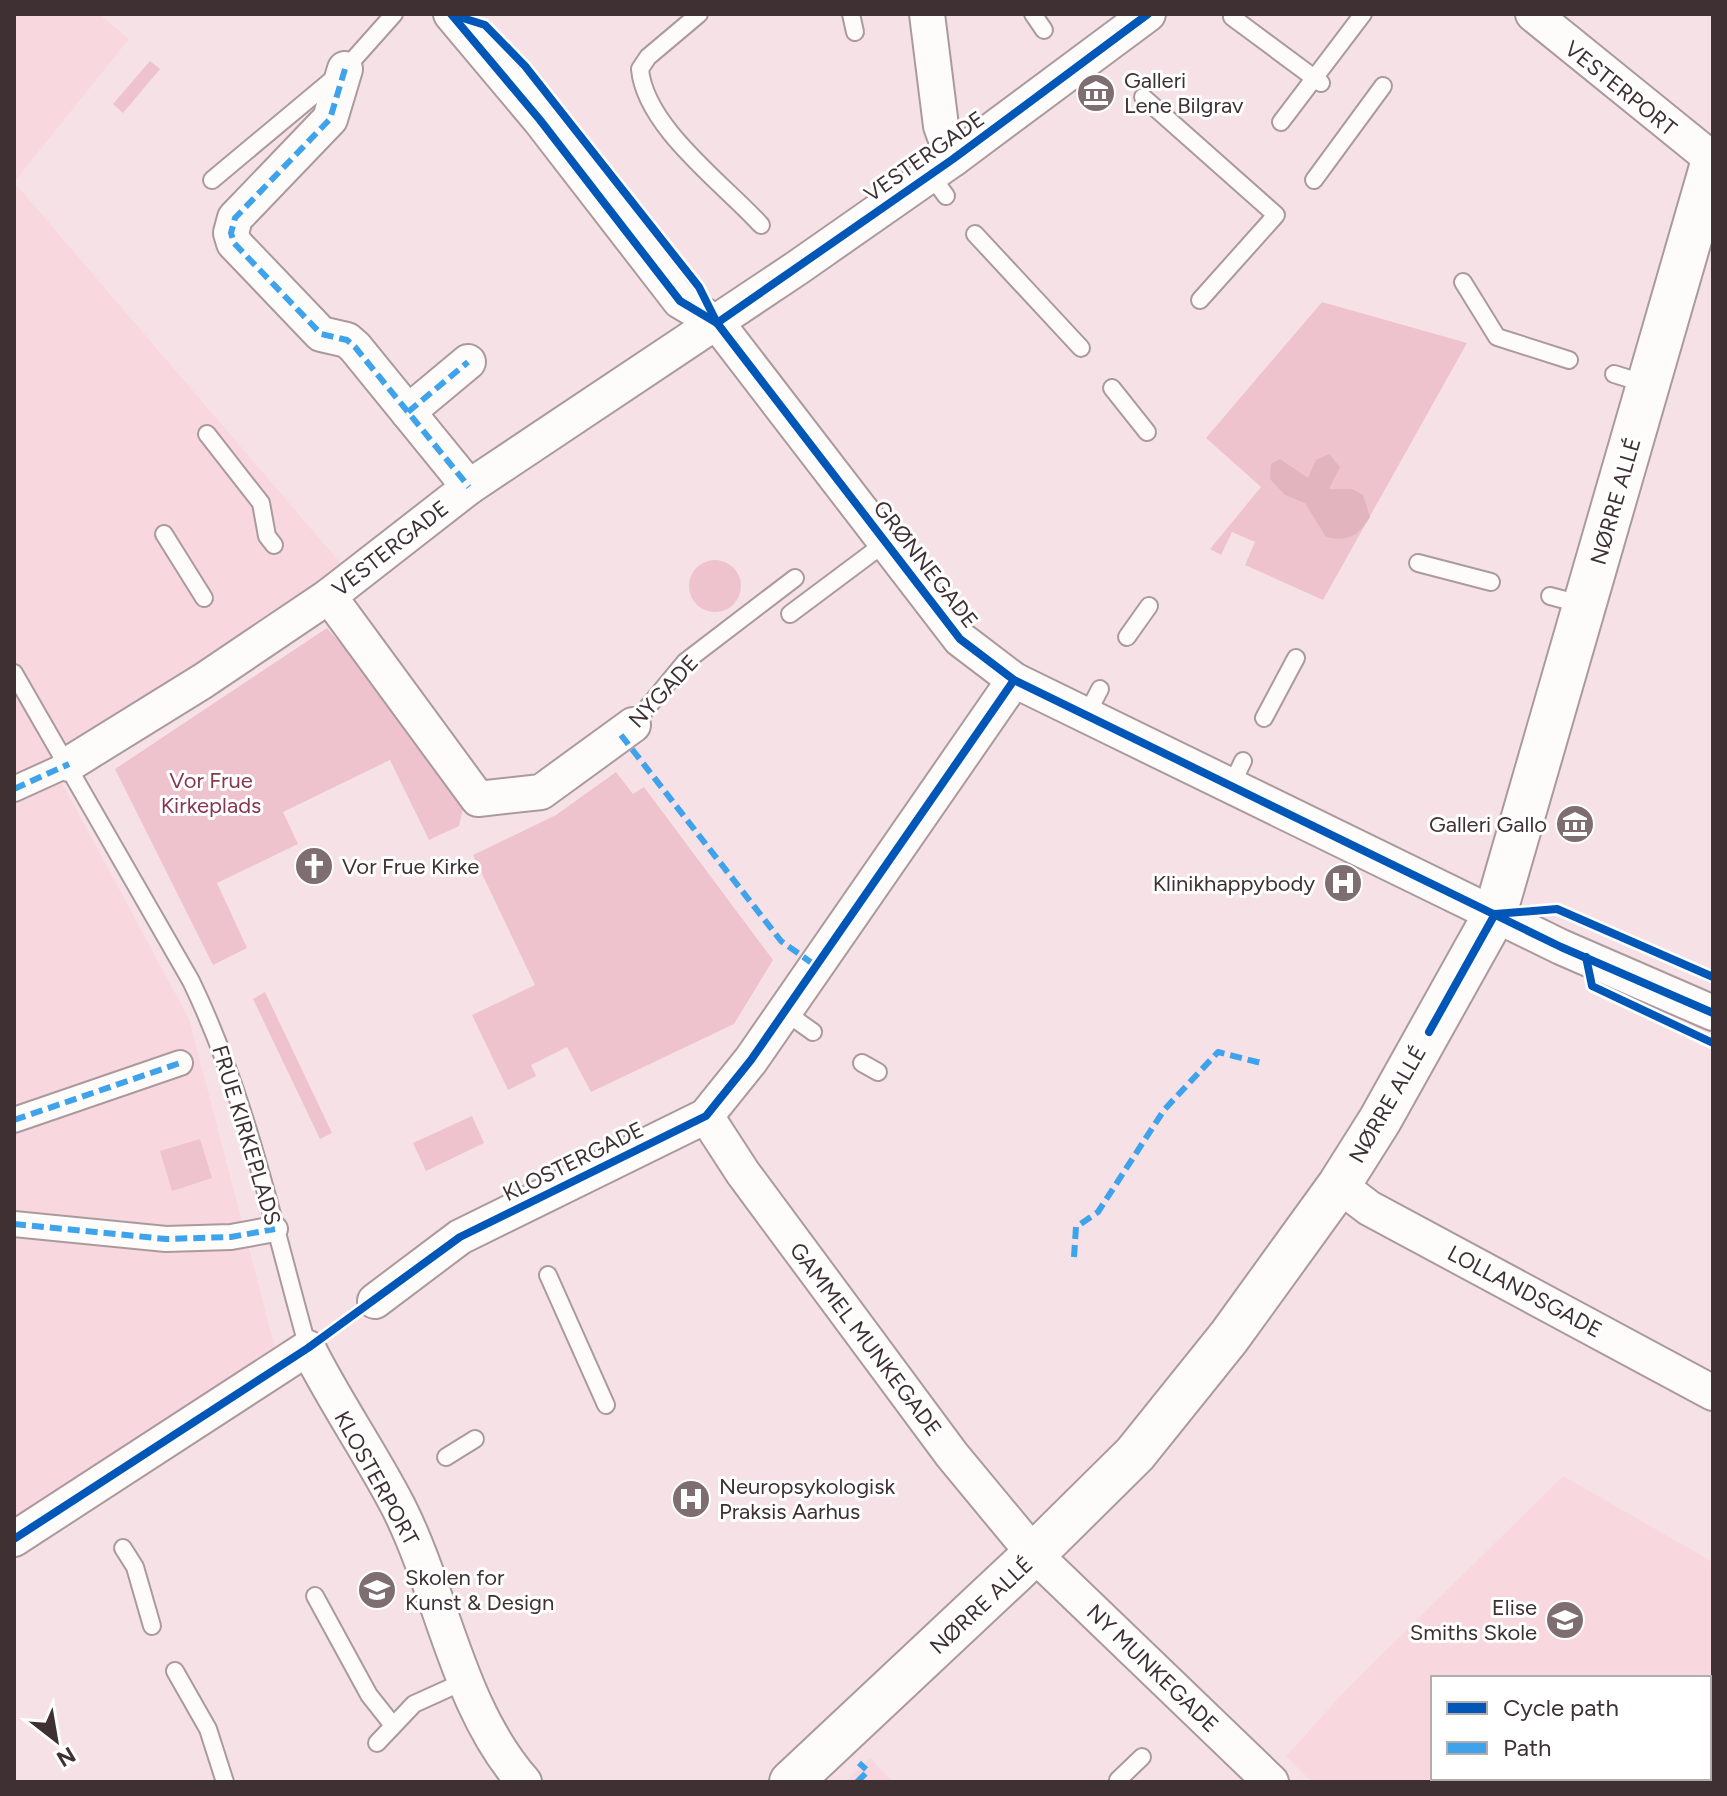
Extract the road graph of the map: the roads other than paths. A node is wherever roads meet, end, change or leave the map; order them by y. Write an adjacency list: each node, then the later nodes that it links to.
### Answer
1 (394, 14): 13 (lane)
2 (453, 14): 26 (street, GRØNNEGADE)
3 (699, 14): 22 (lane)
4 (851, 14): 12 (lane)
5 (927, 14): 19 (street)
6 (1033, 14): 11 (lane)
7 (1148, 14): 19 (street, VESTERGADE)
8 (1363, 14): 14 (lane)
9 (1232, 17): 14 (lane)
10 (1541, 17): 18 (street, VESTERPORT)
11 (1044, 30)
12 (855, 32)
13 (345, 69): 20 (lane); 31 (street)
14 (1319, 81): 17 (lane)
15 (1383, 86): 21 (lane)
16 (1143, 97): 25 (lane)
17 (1281, 122)
18 (1713, 159): 53 (street, NØRRE ALLÉ)
19 (943, 176): 26 (street, VESTERGADE)
20 (212, 180)
21 (1314, 180)
22 (761, 225)
23 (975, 234): 27 (lane)
24 (1463, 282): 28 (lane)
25 (1200, 300)
26 (717, 323): 34 (street, VESTERGADE); 36 (street, GRØNNEGADE)
27 (1081, 348)
28 (1569, 360)
29 (468, 362): 31 (street)
30 (1112, 388): 32 (lane)
31 (408, 412): 34 (street)
32 (1147, 432)
33 (207, 434): 37 (lane)
34 (469, 487): 41 (street, VESTERGADE)
35 (164, 534): 42 (lane)
36 (885, 543): 44 (lane); 48 (street, GRØNNEGADE)
37 (274, 545)
38 (1418, 563): 40 (lane)
39 (795, 578): 50 (lane, NYGADE)
40 (1491, 582)
41 (315, 596): 50 (street, NYGADE); 51 (street, VESTERGADE)
42 (204, 598)
43 (1149, 606): 45 (lane)
44 (790, 614)
45 (1127, 637)
46 (1296, 658): 49 (lane)
47 (14, 673): 51 (lane, FRUE KIRKEPLADS)
48 (1014, 680): 53 (street, GRØNNEGADE); 54 (street, KLOSTERGADE)
49 (1264, 718)
50 (633, 725)
51 (69, 764): 52 (street, VESTERGADE); 64 (lane, FRUE KIRKEPLADS)
52 (14, 789)
53 (1495, 914): 55 (street, GRØNNEGADE); 62 (street, NØRRE ALLÉ)
54 (785, 1012): 56 (lane); 60 (street, KLOSTERGADE)
55 (1713, 1013)
56 (813, 1032)
57 (180, 1063): 61 (street)
58 (862, 1063): 59 (lane)
59 (878, 1072)
60 (706, 1116): 66 (street, KLOSTERGADE); 74 (street, GAMMEL MUNKEGADE)
61 (14, 1120)
62 (1339, 1185): 68 (street, LOLLANDSGADE); 74 (street, NØRRE ALLÉ)
63 (14, 1224): 64 (street)
64 (275, 1229): 67 (lane, FRUE KIRKEPLADS)
65 (548, 1275): 69 (lane)
66 (375, 1301)
67 (308, 1348): 72 (street); 78 (street, KLOSTERPORT)
68 (1713, 1393)
69 (606, 1405)
70 (475, 1439): 71 (lane)
71 (446, 1457)
72 (14, 1539)
73 (123, 1548): 76 (lane)
74 (1034, 1554): 85 (street, NØRRE ALLÉ); 86 (street, NY MUNKEGADE)
75 (315, 1596): 79 (lane)
76 (152, 1626)
77 (175, 1671): 83 (lane)
78 (467, 1680): 79 (lane); 84 (street, KLOSTERPORT)
79 (392, 1724): 80 (lane)
80 (377, 1743)
81 (1142, 1757): 82 (lane)
82 (1118, 1780)
83 (225, 1782)
84 (524, 1782)
85 (791, 1782)
86 (1271, 1782)

